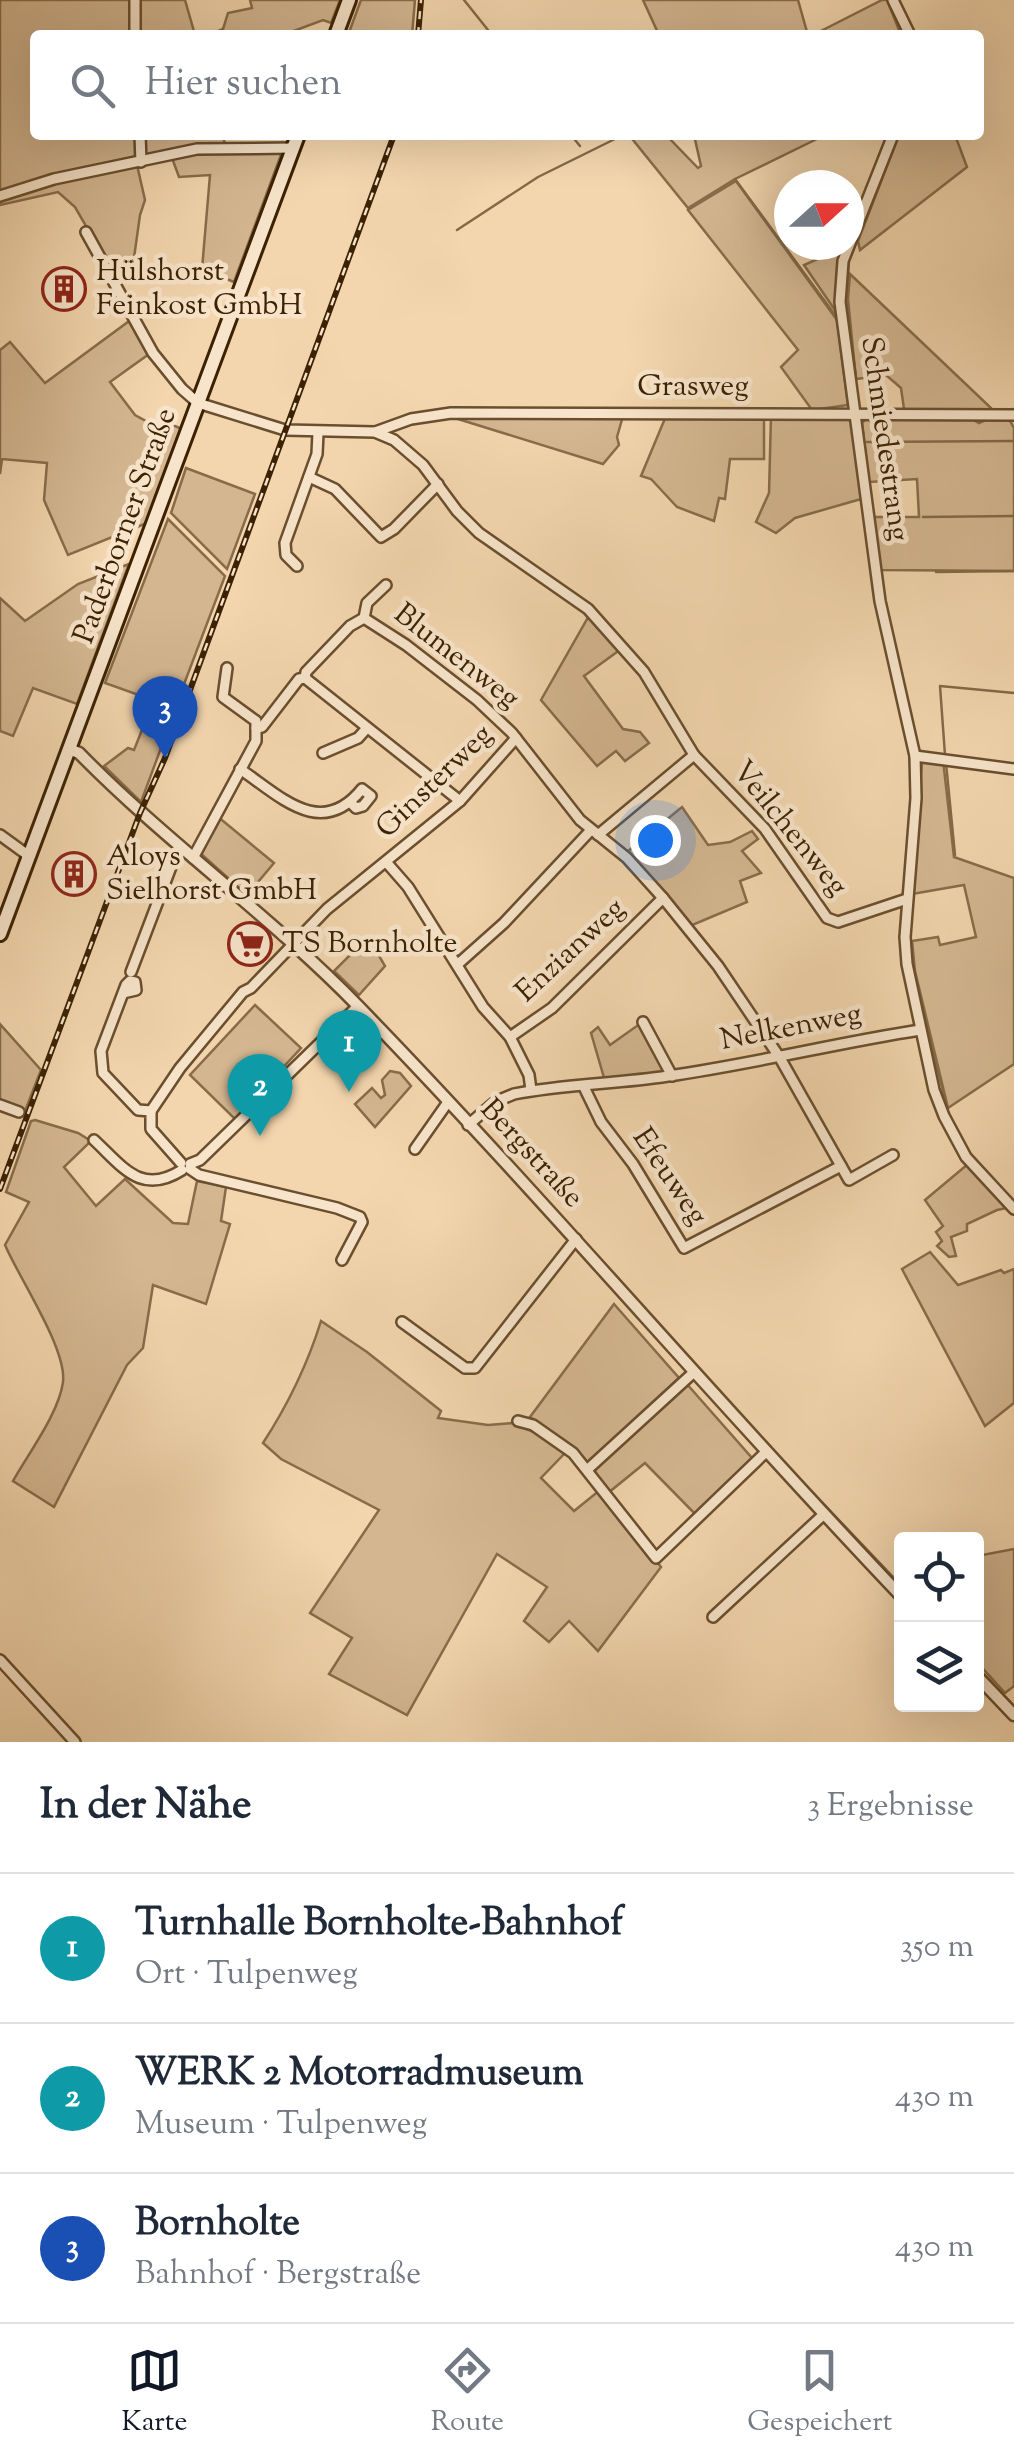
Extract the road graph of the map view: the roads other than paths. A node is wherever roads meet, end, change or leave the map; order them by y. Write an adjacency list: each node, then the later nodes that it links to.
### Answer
1 (135, 0): 4 (street)
2 (349, 0): 5 (main road)
3 (893, 0): 6 (street)
4 (135, 30)
5 (338, 30)
6 (908, 30)
7 (140, 140): 10 (street)
8 (891, 140): 14 (street, Schmiedestrang)
9 (296, 142): 10 (street); 13 (main road, Paderborner Straße)
10 (142, 162): 11 (street)
11 (0, 196)
12 (86, 232): 13 (street)
13 (198, 404): 17 (street); 29 (main road, Paderborner Straße)
14 (856, 413): 15 (street, Grasweg); 16 (street, Grasweg); 31 (street, Schmiedestrang)
15 (1014, 416)
16 (375, 432): 17 (street); 19 (street, Veilchenweg)
17 (318, 433): 18 (street)
18 (309, 477): 19 (street); 20 (street)
19 (438, 484): 30 (street, Veilchenweg)
20 (297, 566)
21 (386, 586): 22 (street, Blumenweg)
22 (364, 618): 24 (street, Blumenweg); 27 (street, Blumenweg)
23 (227, 668): 25 (street)
24 (305, 678): 25 (street, Blumenweg); 26 (street)
25 (256, 728): 32 (street)
26 (367, 728): 28 (street); 34 (street)
27 (516, 738): 34 (street, Ginsterweg); 36 (street, Ginsterweg)
28 (323, 753)
29 (67, 755): 38 (street, Bergstraße); 39 (main road, Paderborner Straße)
30 (694, 755): 36 (street, Veilchenweg); 43 (street, Veilchenweg)
31 (914, 756): 33 (street); 43 (street, Schmiedestrang)
32 (240, 769): 35 (street); 40 (street)
33 (1014, 769)
34 (460, 801): 41 (street, Ginsterweg)
35 (351, 803)
36 (594, 833): 42 (street, Ginsterweg); 46 (street)
37 (0, 835): 39 (street)
38 (179, 846): 40 (street, Bergstraße); 47 (street)
39 (29, 856): 44 (main road, Paderborner Straße)
40 (192, 858): 45 (street, Bergstraße)
41 (387, 863): 45 (street, Ginsterweg); 46 (street)
42 (663, 898): 52 (street, Enzianweg); 53 (street, Ginsterweg)
43 (907, 898): 51 (street, Schmiedestrang)
44 (0, 934)
45 (291, 944): 49 (street, Bergstraße); 59 (street, Ginsterweg)
46 (458, 964): 52 (street)
47 (131, 972)
48 (123, 994): 59 (street)
49 (358, 1006): 57 (street, Bergstraße); 65 (street)
50 (643, 1022): 54 (street)
51 (920, 1030): 53 (street, Nelkenweg); 67 (street, Schmiedestrang)
52 (510, 1037): 56 (street)
53 (780, 1058): 54 (street, Nelkenweg); 66 (street)
54 (672, 1076): 55 (street, Nelkenweg)
55 (584, 1087): 56 (street, Nelkenweg); 66 (street, Efeuweg)
56 (530, 1090): 61 (street, Nelkenweg)
57 (448, 1102): 61 (street, Bergstraße); 63 (street)
58 (0, 1105): 60 (street)
59 (152, 1111): 65 (street)
60 (19, 1112)
61 (468, 1125): 68 (street, Bergstraße)
62 (94, 1140): 65 (street)
63 (415, 1149)
64 (893, 1155): 66 (street, Efeuweg)
65 (186, 1166): 69 (street)
66 (841, 1166)
67 (1014, 1209)
68 (576, 1239): 70 (street); 71 (street, Bergstraße)
69 (342, 1260)
70 (402, 1322)
71 (693, 1373): 73 (street, Bergstraße); 74 (street)
72 (518, 1420): 74 (street)
73 (766, 1452): 74 (street); 75 (street, Bergstraße)
74 (588, 1469)
75 (824, 1515): 76 (street, Bergstraße); 77 (street)
76 (894, 1589)
77 (713, 1617)
78 (0, 1660): 81 (street)
79 (984, 1684): 80 (street)
80 (1014, 1715)
81 (75, 1742)

